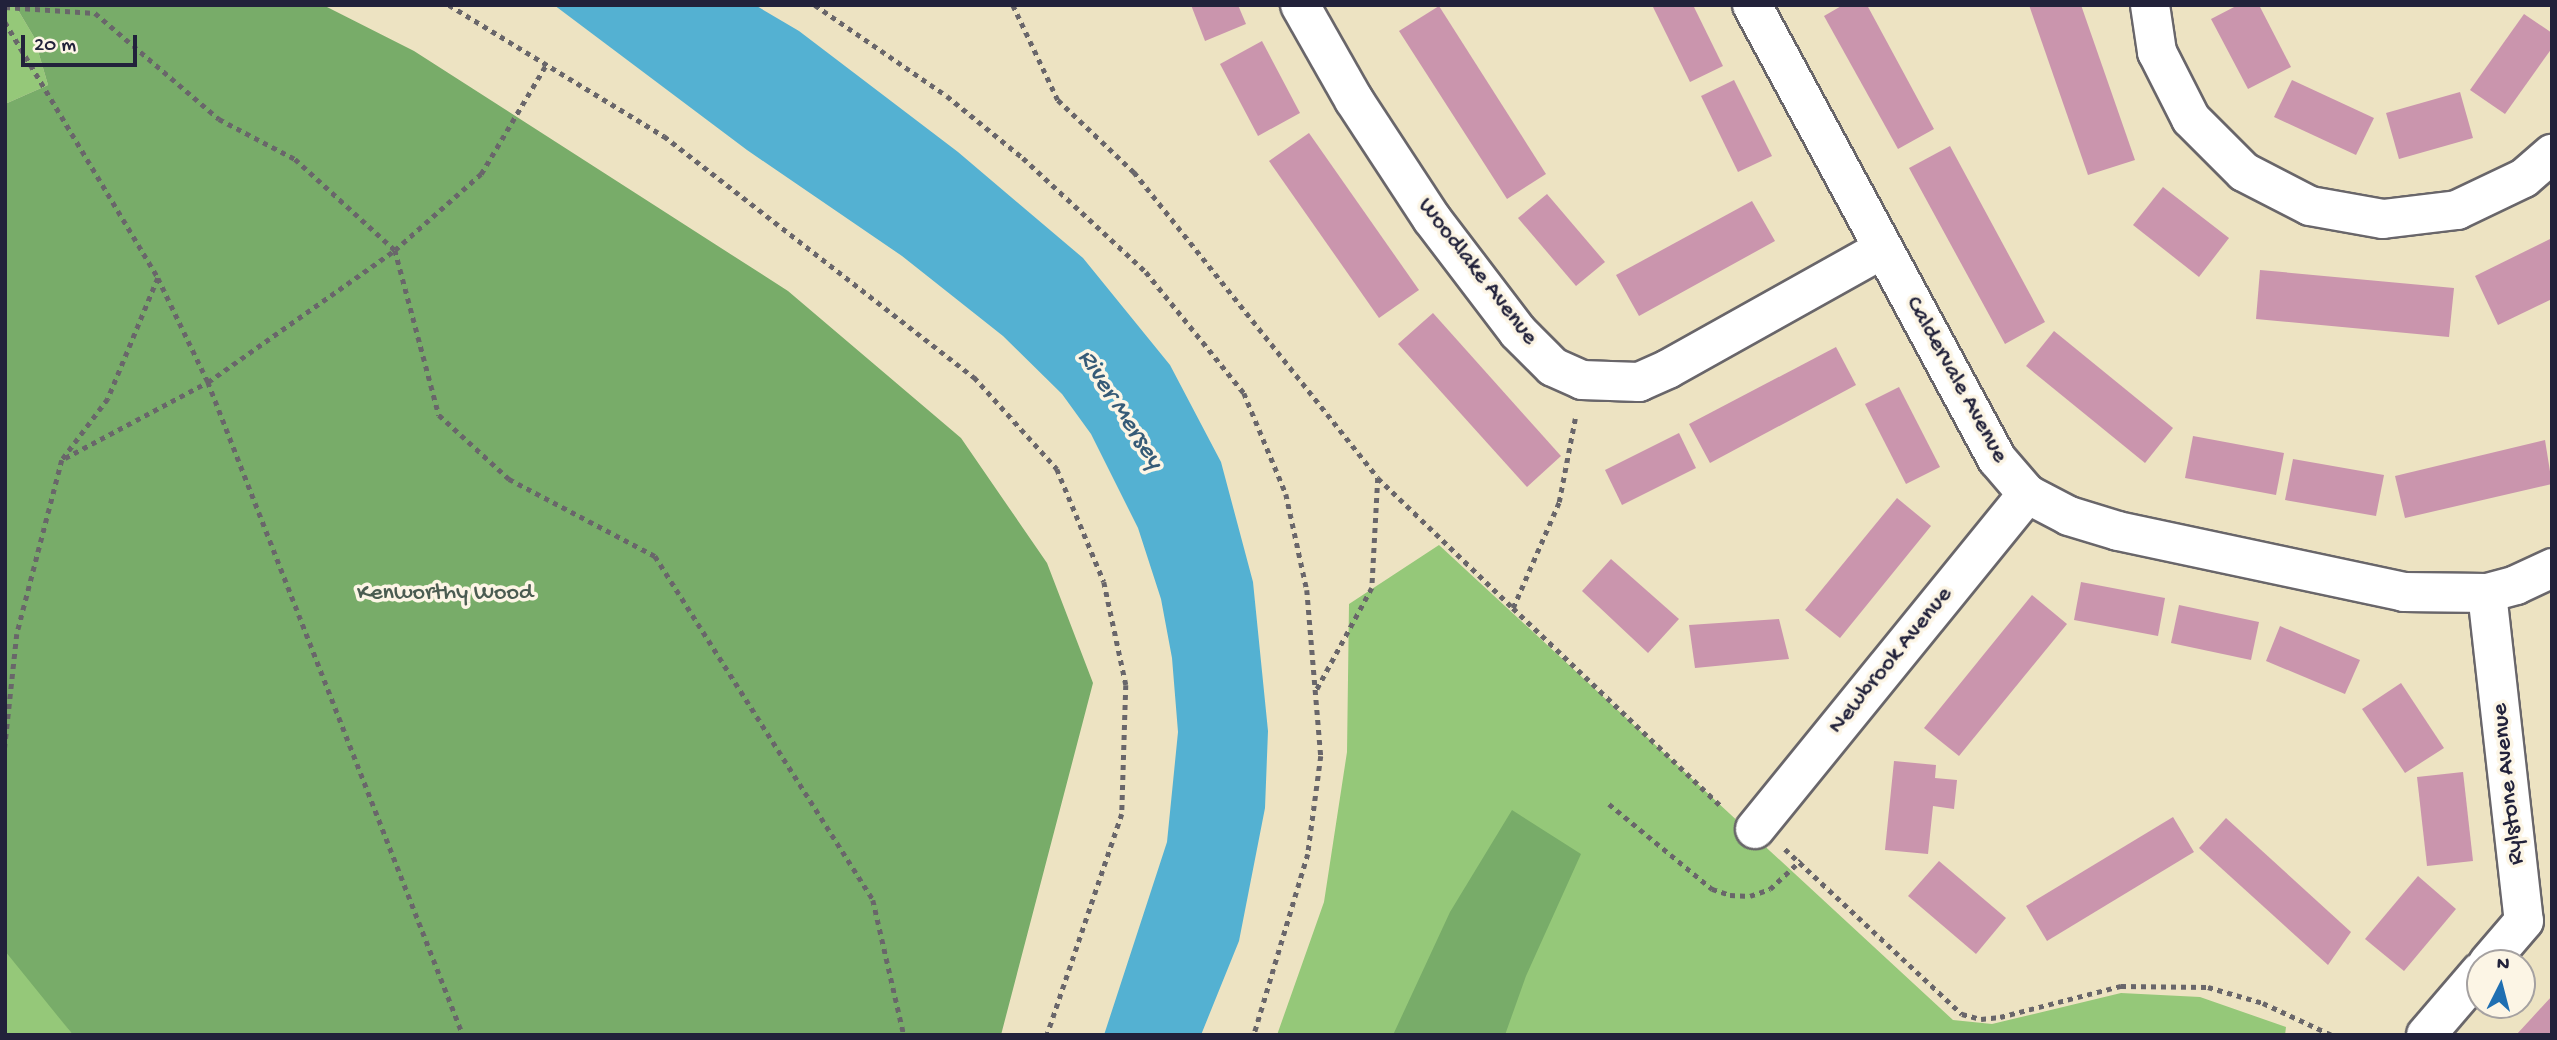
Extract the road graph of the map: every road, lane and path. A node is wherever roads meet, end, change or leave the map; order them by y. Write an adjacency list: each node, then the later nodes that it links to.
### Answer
1 (449, 5): 9 (path)
2 (815, 5): 22 (path)
3 (1013, 5): 17 (path)
4 (1300, 5): 14 (street, Woodlake Avenue)
5 (1752, 5): 11 (street, Caldervale Avenue)
6 (2150, 5): 10 (street)
7 (5, 7): 12 (path)
8 (5, 22): 13 (path)
9 (546, 65): 12 (path); 32 (path)
10 (2552, 154)
11 (1883, 249): 14 (street, Woodlake Avenue); 18 (street, Caldervale Avenue)
12 (395, 250): 15 (path); 31 (path)
13 (158, 278): 15 (path); 16 (path)
14 (1582, 380): 21 (path)
15 (208, 382): 16 (path); 30 (path)
16 (62, 460): 23 (path)
17 (1378, 478): 21 (path); 22 (path)
18 (2027, 494): 20 (street, Caldervale Avenue); 25 (street, Newbrook Avenue)
19 (2552, 568): 20 (street, Caldervale Avenue)
20 (2487, 593): 27 (street, Rylstone Avenue)
21 (1513, 608): 25 (path)
22 (1315, 692): 33 (path)
23 (5, 747)
24 (1609, 804): 26 (path)
25 (1755, 829): 26 (path)
26 (1801, 860): 34 (path)
27 (2538, 922): 28 (street, Rylstone Avenue)
28 (2505, 949)
29 (2466, 988): 35 (street)
30 (463, 1035)
31 (904, 1035)
32 (1047, 1035)
33 (1254, 1035)
34 (2332, 1035)
35 (2426, 1035)

